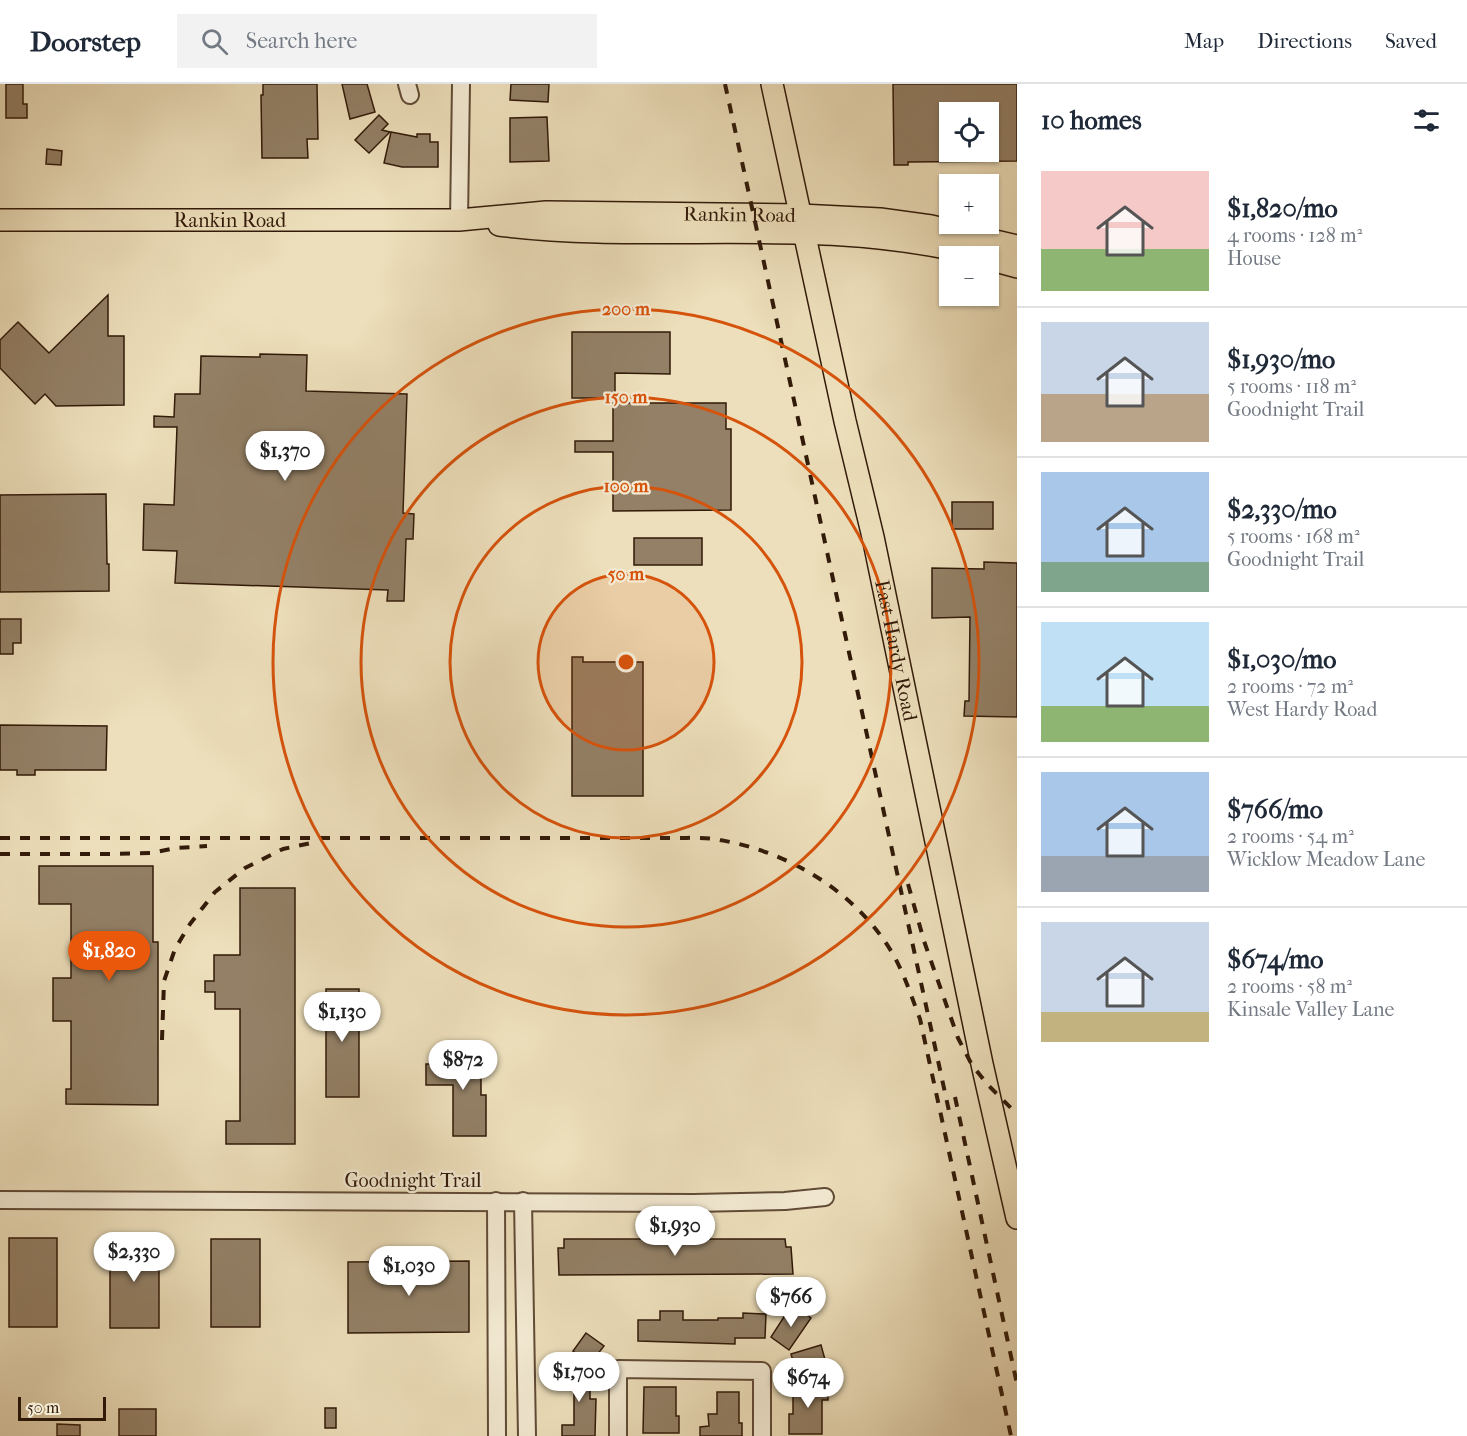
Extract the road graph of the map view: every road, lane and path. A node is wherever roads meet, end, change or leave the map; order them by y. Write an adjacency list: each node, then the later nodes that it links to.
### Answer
1 (461, 84): 4 (street)
2 (772, 84): 5 (main road, East Hardy Road)
3 (0, 220): 4 (main road, Rankin Road)
4 (459, 220): 5 (main road, Rankin Road)
5 (802, 225): 6 (main road, Rankin Road); 7 (main road, Rankin Road); 14 (main road, East Hardy Road)
6 (939, 246)
7 (1017, 246)
8 (999, 262): 9 (main road)
9 (1017, 267)
10 (825, 1197): 13 (street, Goodnight Trail)
11 (0, 1200): 12 (street, Goodnight Trail)
12 (496, 1201): 13 (street, Goodnight Trail); 15 (street)
13 (523, 1201): 16 (street)
14 (1017, 1218)
15 (497, 1436)
16 (527, 1436)
17 (618, 1436): 18 (street)
18 (762, 1436)

